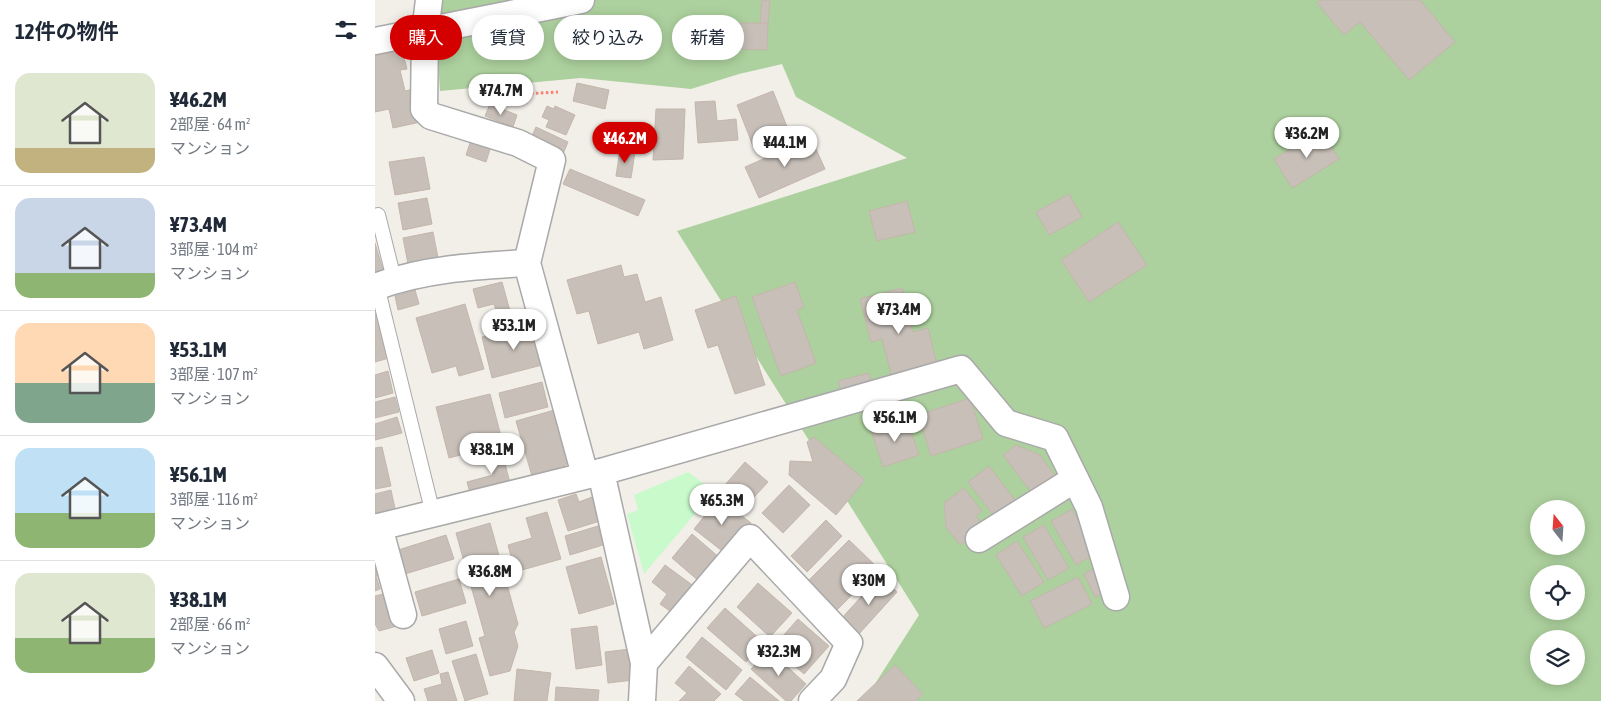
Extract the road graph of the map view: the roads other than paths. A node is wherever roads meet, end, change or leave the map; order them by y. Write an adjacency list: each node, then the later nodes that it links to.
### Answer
1 (429, 0): 3 (street)
2 (581, 0): 4 (street)
3 (427, 15)
4 (462, 24)
5 (390, 38): 6 (street)
6 (375, 41)
7 (425, 60): 9 (street)
8 (378, 215): 10 (lane)
9 (527, 263): 10 (street); 11 (street)
10 (382, 284): 13 (lane)
11 (593, 474): 12 (street); 13 (street); 18 (street)
12 (1075, 479): 15 (street); 16 (street)
13 (433, 514): 14 (street)
14 (377, 527): 17 (street)
15 (979, 539)
16 (1116, 597)
17 (403, 615)
18 (644, 663): 21 (street); 22 (street)
19 (376, 670): 20 (street)
20 (401, 701)
21 (642, 701)
22 (812, 701)

